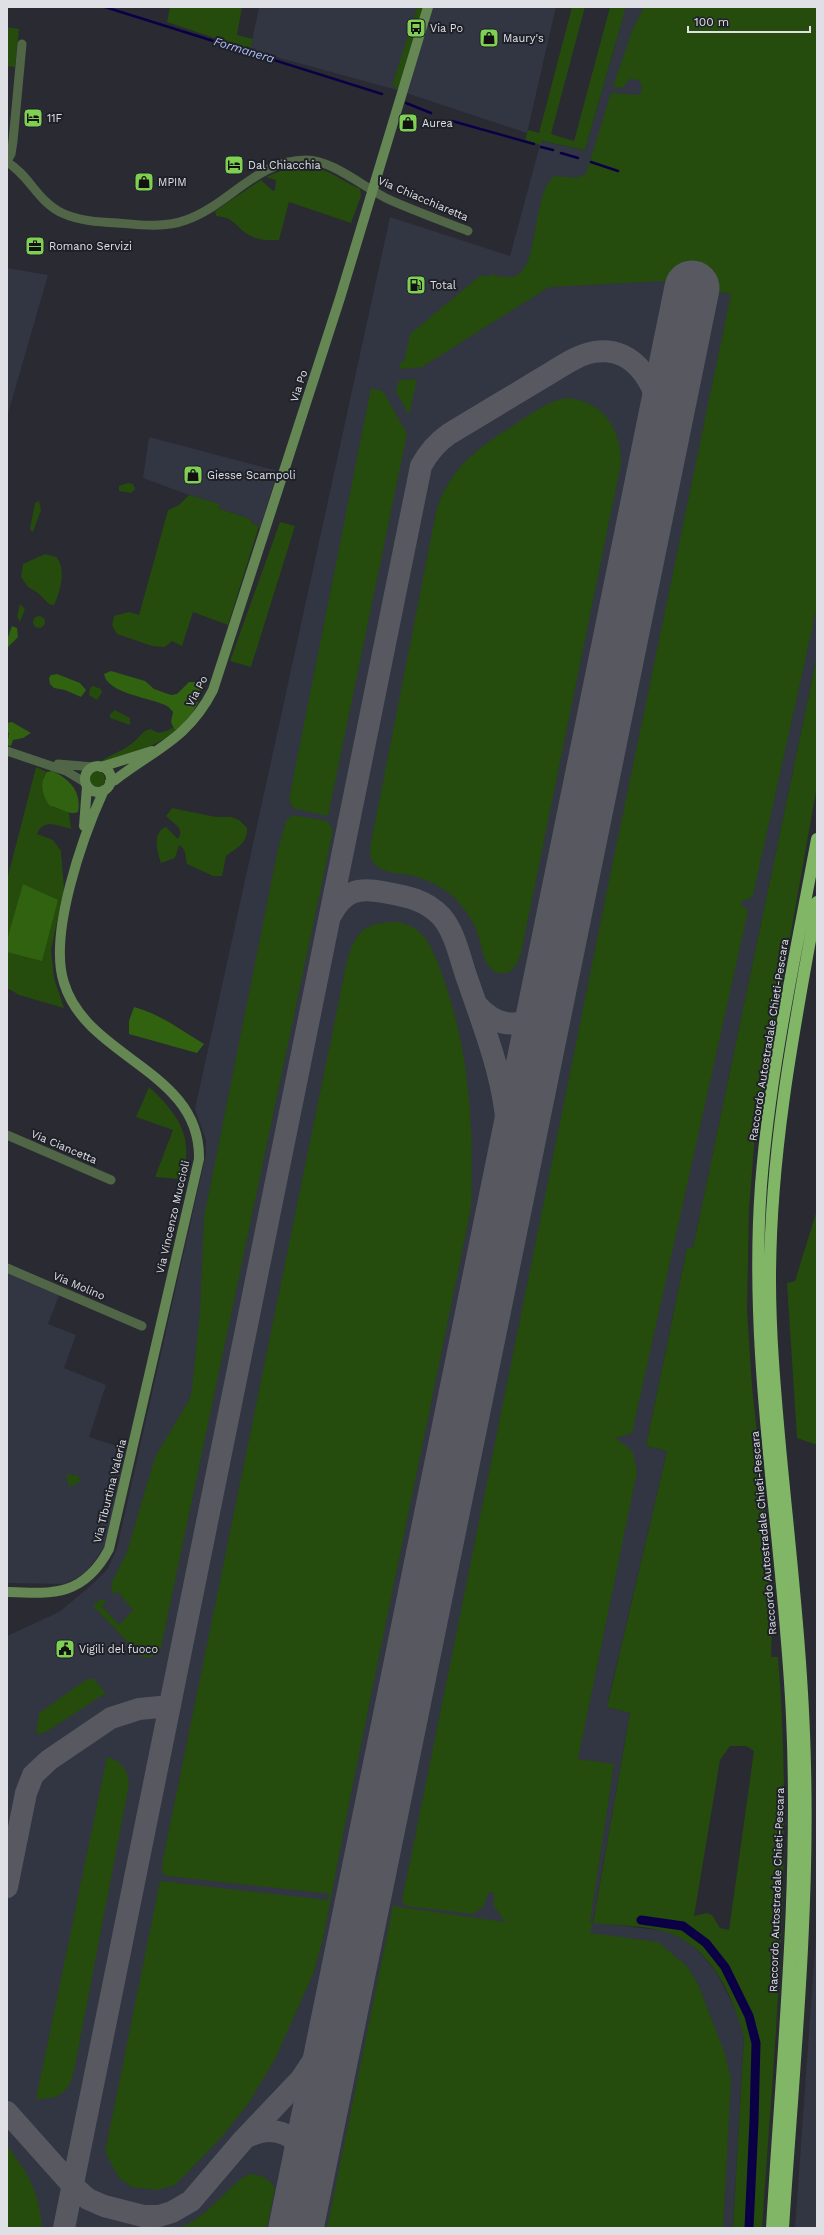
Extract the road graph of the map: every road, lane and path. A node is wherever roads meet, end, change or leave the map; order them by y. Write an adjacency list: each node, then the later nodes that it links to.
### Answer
1 (428, 7): 4 (street, Via Po)
2 (22, 44): 3 (street, Via Chiacchiaretta)
3 (7, 162): 4 (street, Via Chiacchiaretta)
4 (372, 190): 5 (street, Via Chiacchiaretta); 6 (street, Via Po)
5 (468, 231)
6 (156, 750): 9 (street, Via Po); 11 (street, Via Po)
7 (7, 751): 8 (street)
8 (39, 761): 9 (street); 10 (street)
9 (97, 767): 10 (street); 11 (street)
10 (86, 785): 11 (street); 12 (street, Via Vincenzo Muccioli)
11 (107, 786): 12 (street, Via Vincenzo Muccioli)
12 (83, 838): 19 (street, Via Vincenzo Muccioli)
13 (817, 839): 21 (highway, Raccordo Autostradale Chieti-Pescara)
14 (817, 902): 22 (highway, Raccordo Autostradale Chieti-Pescara)
15 (7, 1135): 16 (street, Via Ciancetta)
16 (111, 1180)
17 (7, 1268): 18 (street, Via Molino)
18 (142, 1326)
19 (156, 1344): 20 (street, Via Tiburtina Valeria)
20 (7, 1592)
21 (772, 2228)
22 (783, 2228)

